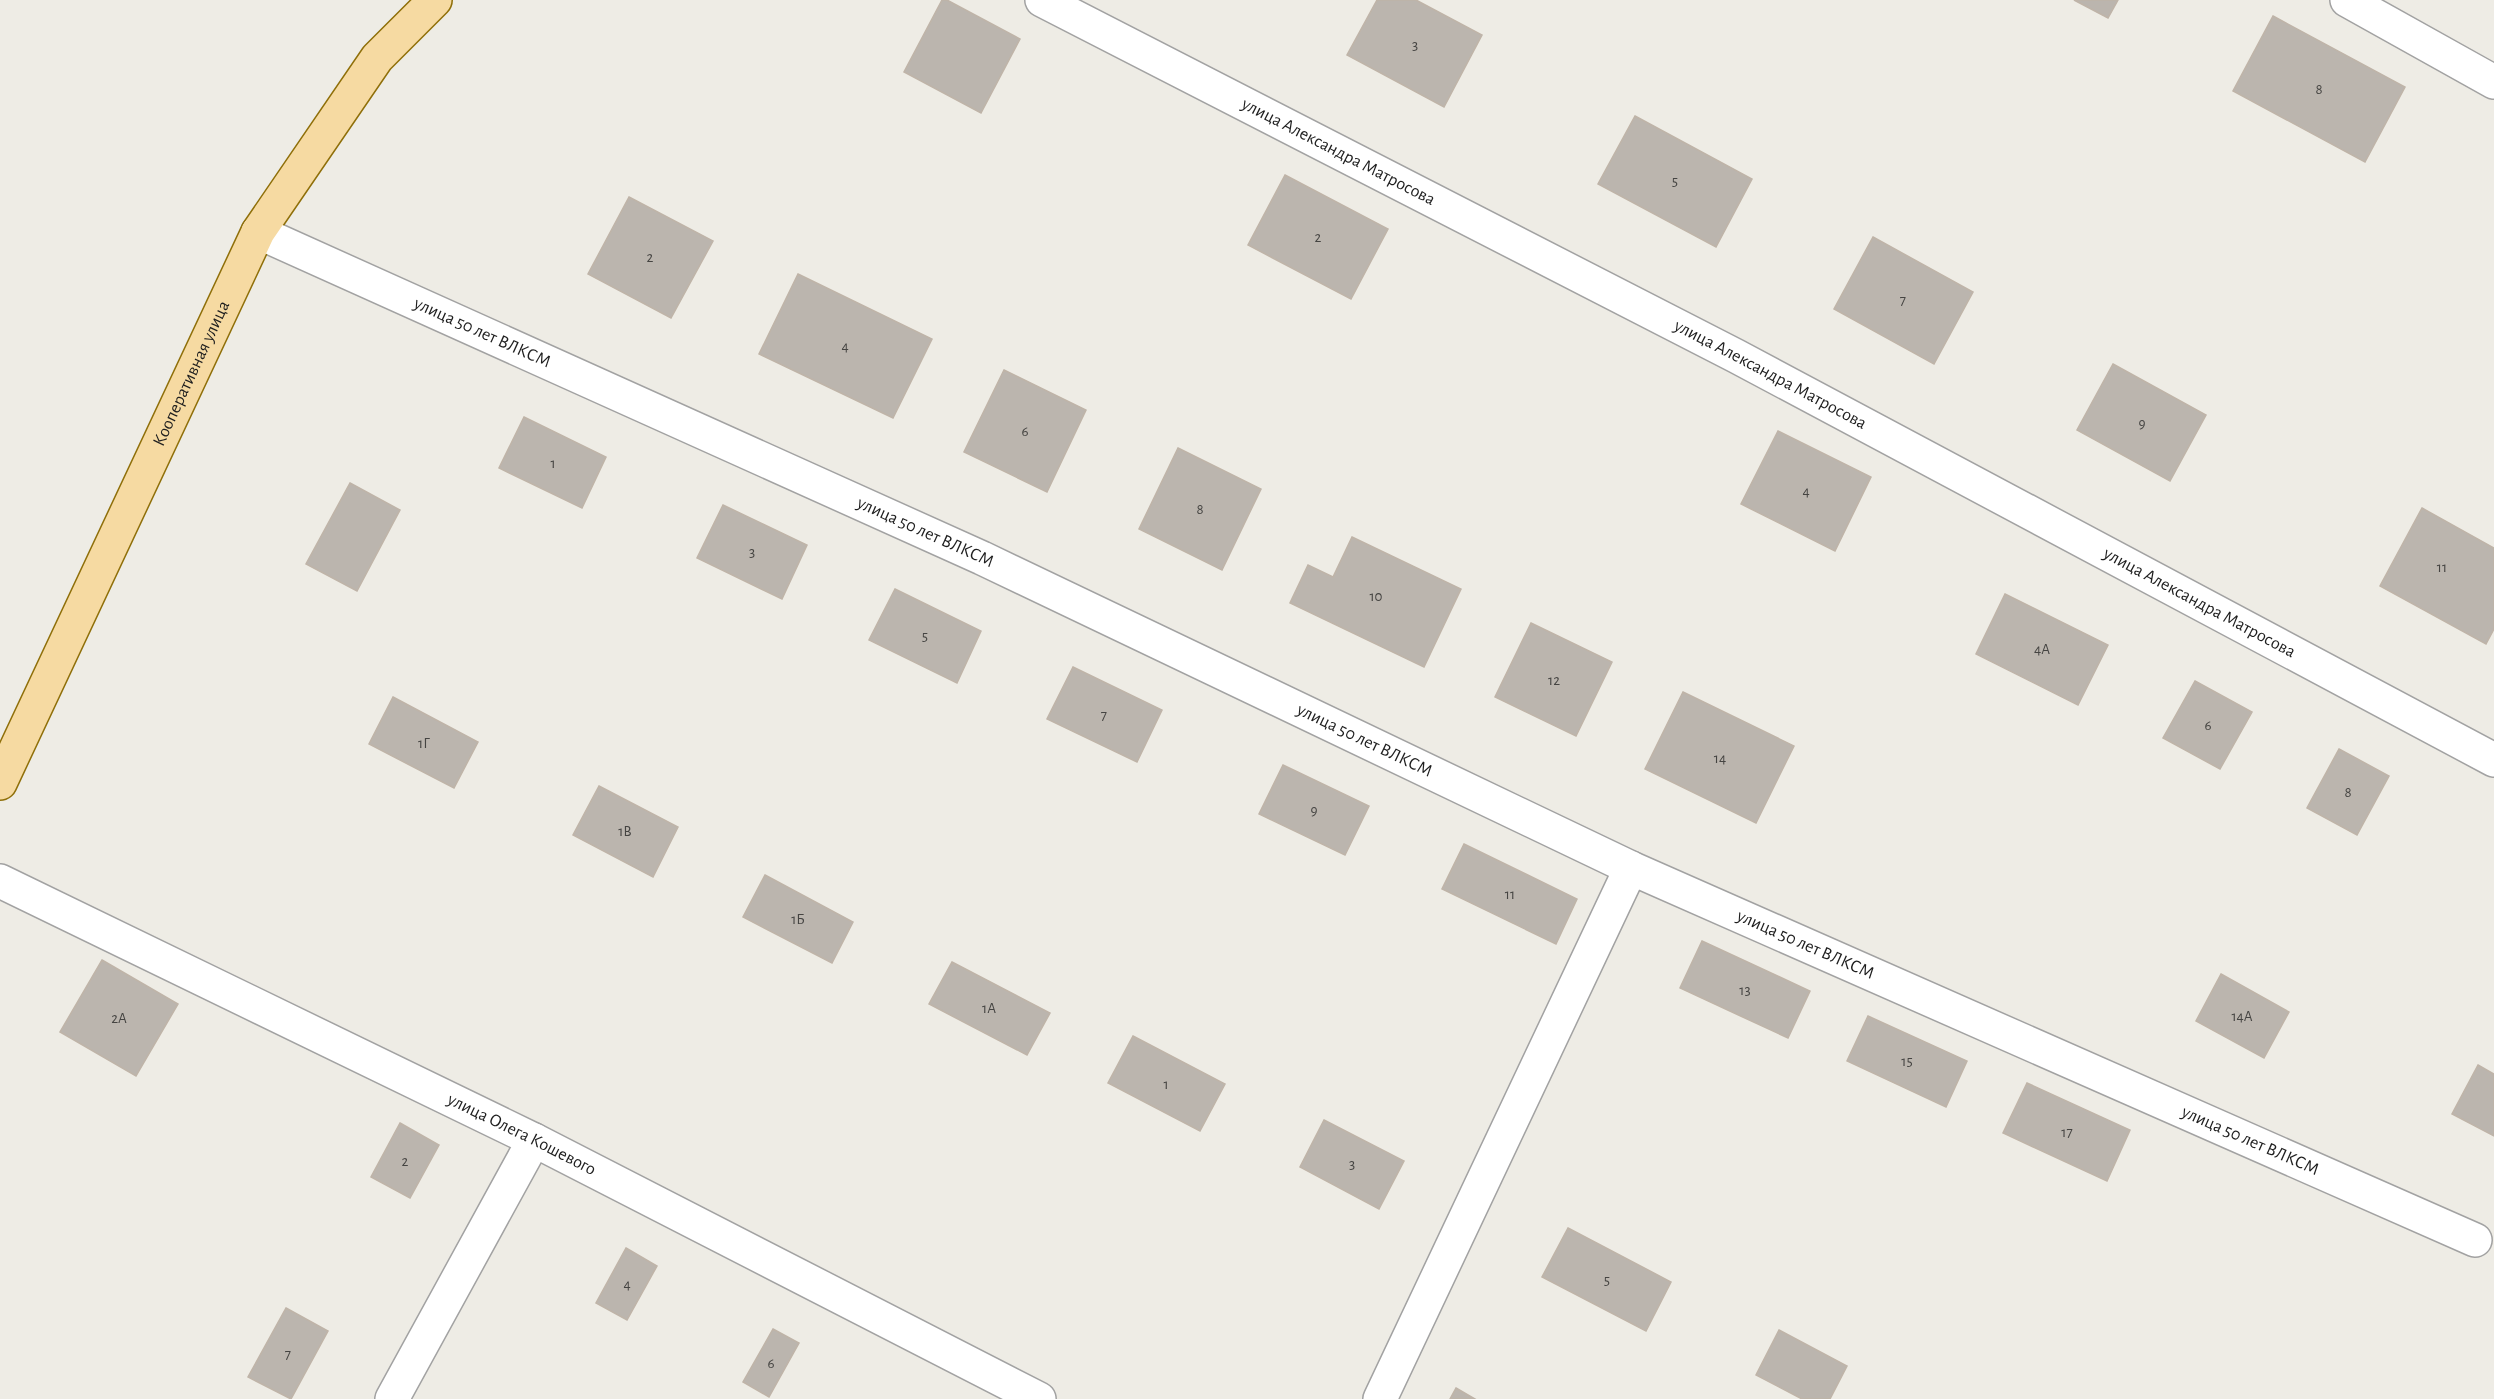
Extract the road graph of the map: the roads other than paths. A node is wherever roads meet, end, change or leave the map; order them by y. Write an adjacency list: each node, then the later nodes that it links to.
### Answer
1 (435, 0): 5 (main road, Кооперативная улица)
2 (1042, 0): 6 (street, улица Александра Матросова)
3 (2347, 0): 4 (street)
4 (2494, 82)
5 (258, 232): 7 (main road, Кооперативная улица); 8 (street, улица 50 лет ВЛКСМ)
6 (2494, 760)
7 (0, 783)
8 (1631, 868): 11 (street, улица 50 лет ВЛКСМ); 14 (street)
9 (0, 881): 10 (street, улица Олега Кошевого)
10 (534, 1140): 12 (street); 13 (street, улица Олега Кошевого)
11 (2475, 1240)
12 (392, 1399)
13 (1040, 1399)
14 (1380, 1399)

